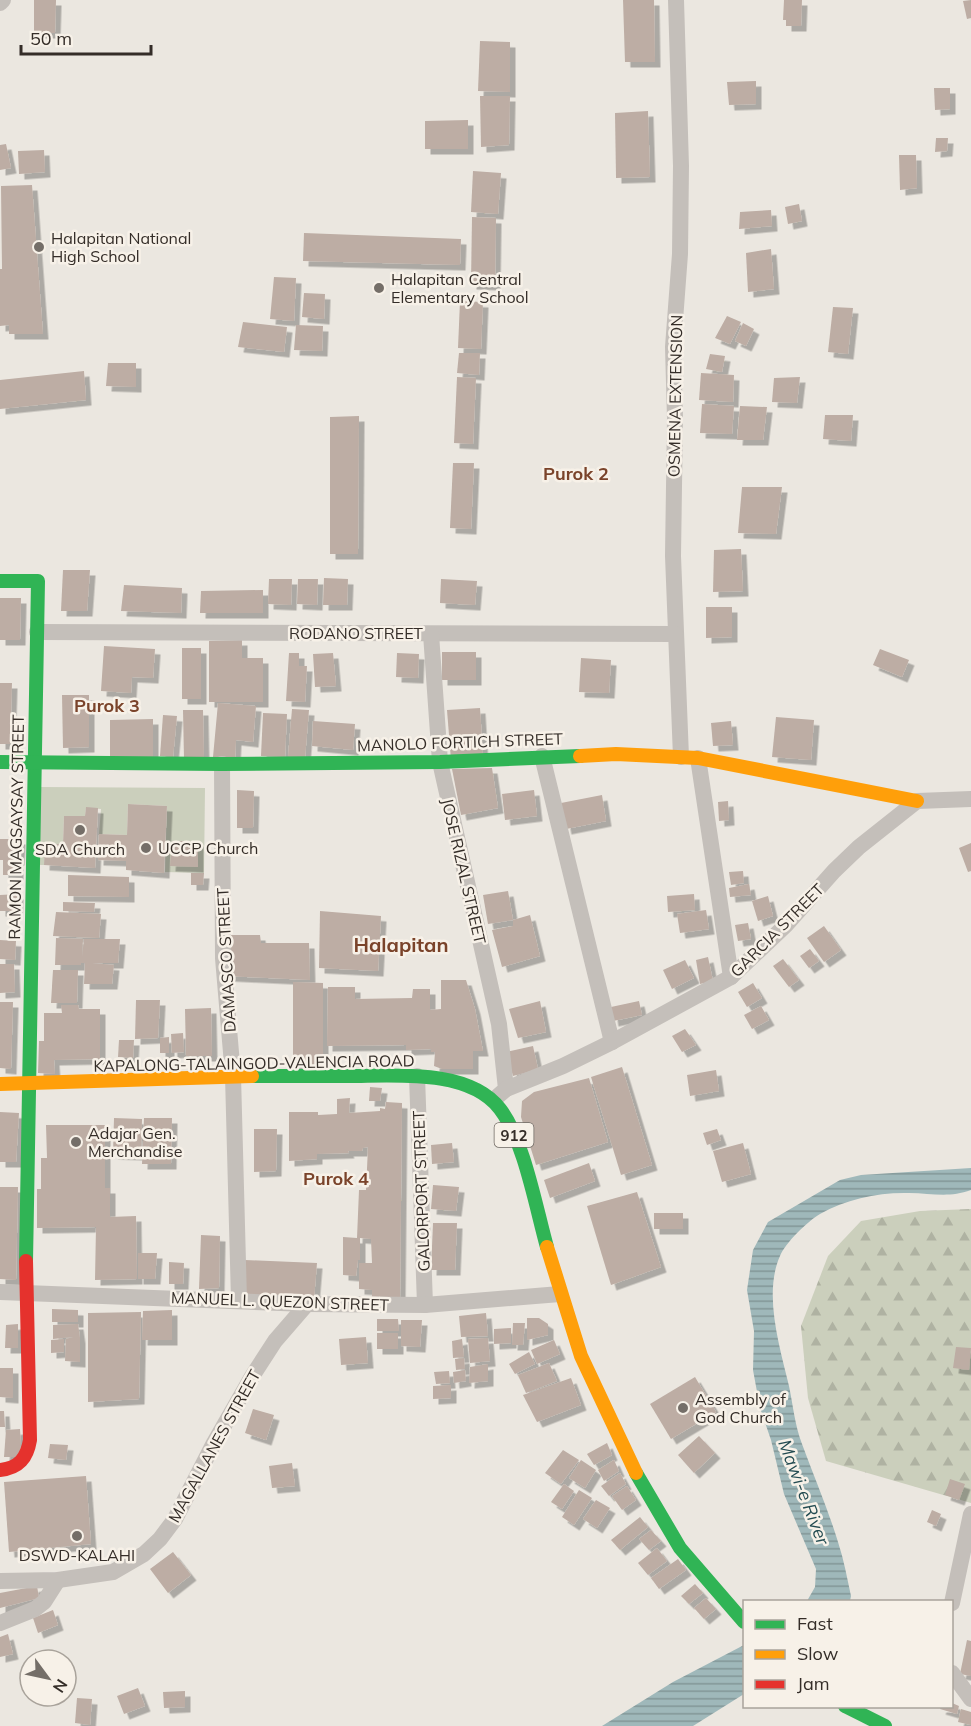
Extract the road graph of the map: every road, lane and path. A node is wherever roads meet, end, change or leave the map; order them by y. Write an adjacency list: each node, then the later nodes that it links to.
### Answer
1 (676, 0): 5 (street, OSMENA EXTENSION)
2 (0, 581): 3 (main road, RAMON MAGSAYSAY STREET)
3 (36, 632): 4 (street, RODANO STREET); 10 (main road, RAMON MAGSAYSAY STREET)
4 (431, 634): 5 (street, RODANO STREET); 11 (street, JOSE RIZAL STREET)
5 (675, 634): 7 (street, OSMENA EXTENSION)
6 (542, 756): 7 (main road, MANOLO FORTICH STREET); 11 (main road, MANOLO FORTICH STREET); 16 (street)
7 (681, 757): 8 (main road, MANOLO FORTICH STREET)
8 (698, 758): 14 (main road, MANOLO FORTICH STREET); 15 (street)
9 (0, 762): 10 (main road, MANOLO FORTICH STREET)
10 (34, 762): 12 (main road, MANOLO FORTICH STREET); 20 (main road, RAMON MAGSAYSAY STREET)
11 (440, 762): 12 (main road, MANOLO FORTICH STREET); 21 (street, JOSE RIZAL STREET)
12 (222, 764): 17 (street, DAMASCO STREET)
13 (971, 799): 14 (street)
14 (917, 801): 15 (street, GARCIA STREET)
15 (731, 977): 16 (street, GARCIA STREET)
16 (612, 1042): 21 (street, GARCIA STREET)
17 (233, 1076): 18 (main road, KAPALONG-TALAINGOD-VALENCIA ROAD / 912); 20 (main road, KAPALONG-TALAINGOD-VALENCIA ROAD / 912); 26 (street, DAMASCO STREET)
18 (417, 1076): 22 (main road, KAPALONG-TALAINGOD-VALENCIA ROAD / 912); 28 (street, GALORPORT STREET)
19 (0, 1084): 20 (main road, KAPALONG-TALAINGOD-VALENCIA ROAD / 912)
20 (29, 1084): 24 (main road, RAMON MAGSAYSAY STREET)
21 (506, 1089): 22 (street)
22 (492, 1100): 25 (main road, KAPALONG-TALAINGOD-VALENCIA ROAD / 912)
23 (0, 1292): 24 (street, MANUEL L. QUEZON STREET)
24 (25, 1293): 26 (street, MANUEL L. QUEZON STREET); 29 (main road, RAMON MAGSAYSAY STREET)
25 (560, 1294): 28 (street, MANUEL L. QUEZON STREET); 34 (main road, KAPALONG-TALAINGOD-VALENCIA ROAD / 912)
26 (239, 1300): 27 (street, MANUEL L. QUEZON STREET)
27 (307, 1304): 28 (street, MANUEL L. QUEZON STREET); 31 (street, MAGALLANES STREET)
28 (425, 1305)
29 (0, 1470)
30 (971, 1514): 33 (street)
31 (58, 1580): 32 (street, MAGALLANES STREET); 35 (street)
32 (0, 1581)
33 (952, 1600)
34 (742, 1620)
35 (0, 1623)
36 (953, 1676): 37 (street)
37 (971, 1699)
38 (847, 1708): 39 (main road)
39 (885, 1726)

